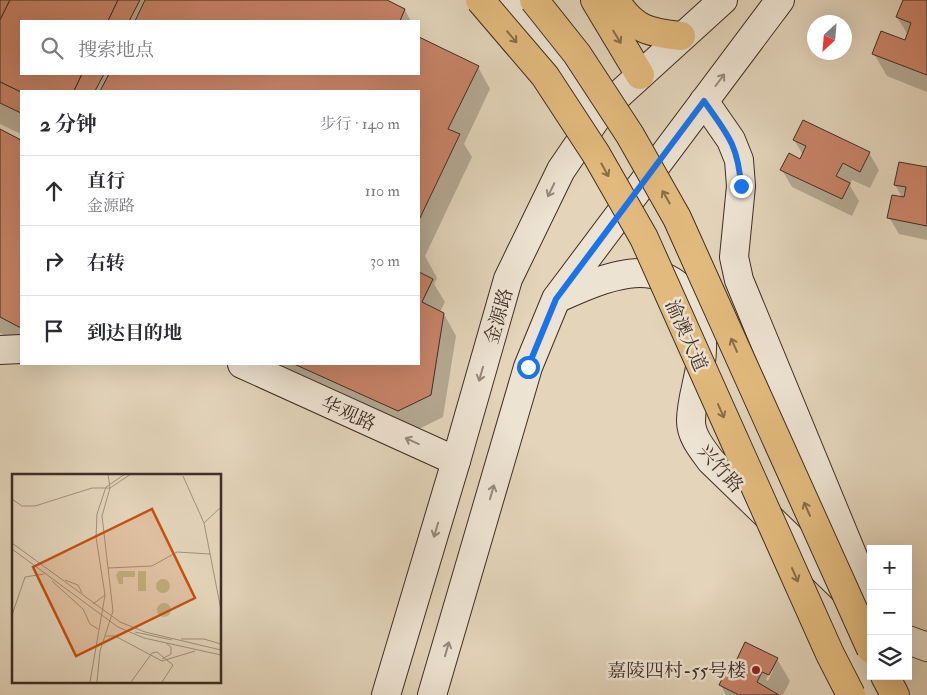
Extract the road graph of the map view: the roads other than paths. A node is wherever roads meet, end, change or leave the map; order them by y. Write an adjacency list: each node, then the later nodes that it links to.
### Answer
1 (480, 0): 25 (main road, 渝澳大道, one-way to 25, bridge)
2 (510, 0): 11 (main road)
3 (534, 0): 19 (main road, 渝澳大道, one-way to 3, bridge)
4 (595, 0): 9 (main road, one-way to 9)
5 (615, 0): 8 (main road)
6 (723, 0): 8 (main road, 金源路)
7 (780, 0): 10 (main road, one-way to 7)
8 (682, 36): 9 (main road, 金源路)
9 (640, 75): 11 (main road, 金源路)
10 (704, 101): 12 (main road); 17 (main road)
11 (602, 110): 16 (main road, 金源路, one-way to 16)
12 (556, 299): 18 (main road, 兴竹路); 24 (main road, one-way to 12)
13 (20, 349): 14 (main road)
14 (0, 350)
15 (244, 365): 16 (main road, 华观路, one-way to 15)
16 (456, 462): 23 (main road, 金源路, one-way to 23)
17 (867, 590)
18 (867, 611)
19 (867, 640)
20 (912, 641): 21 (main road)
21 (927, 647)
22 (887, 680): 26 (main road)
23 (386, 695)
24 (432, 695)
25 (851, 695)
26 (895, 695)

